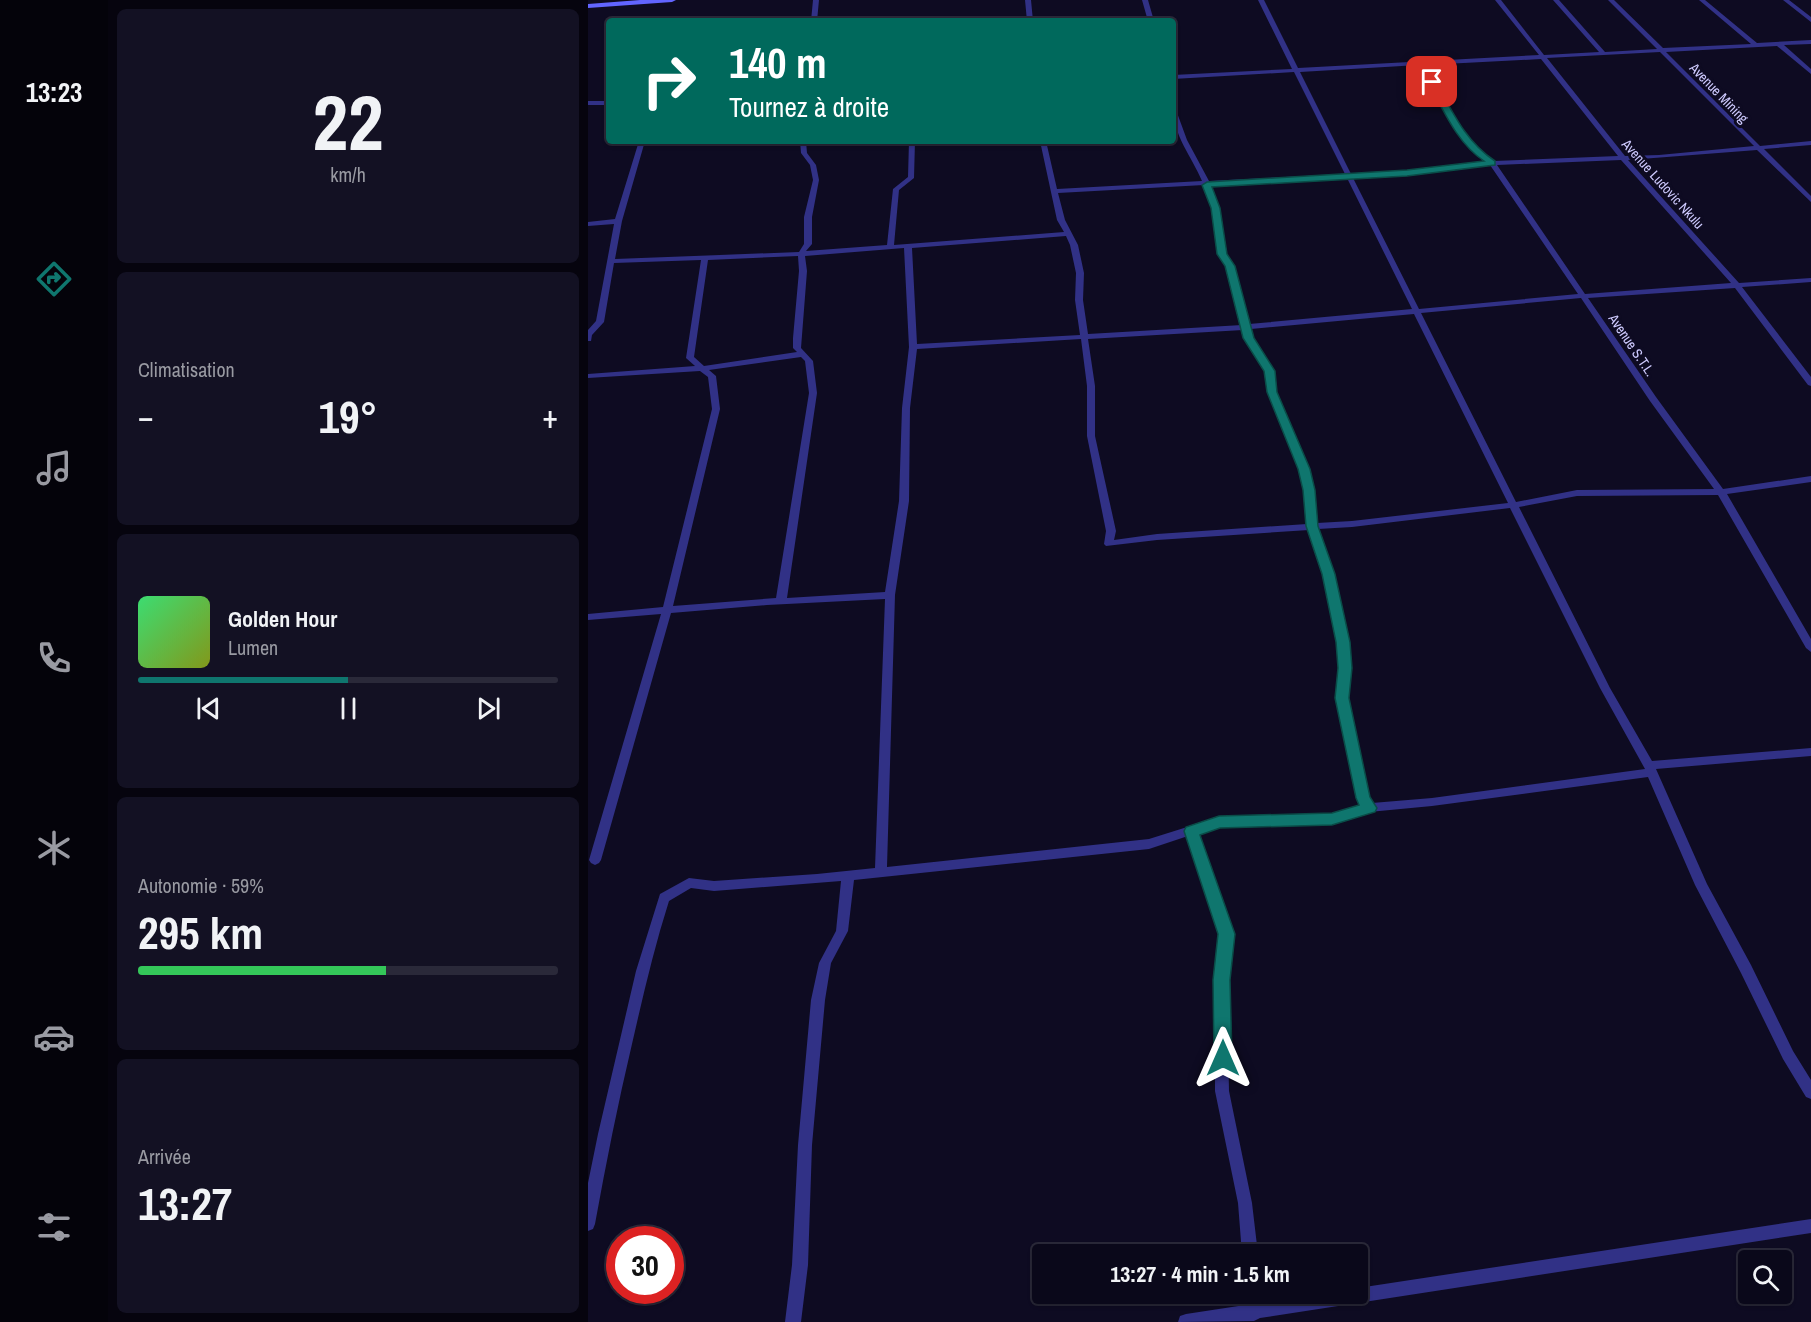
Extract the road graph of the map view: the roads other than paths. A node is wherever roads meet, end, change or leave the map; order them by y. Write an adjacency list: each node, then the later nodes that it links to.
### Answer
1 (672, 0): 11 (street)
2 (816, 0): 12 (street)
3 (1028, 0): 13 (street)
4 (1144, 0): 14 (street)
5 (1260, 0): 23 (street)
6 (1498, 0): 21 (street, Avenue Ludovic Nkulu)
7 (1556, 0): 20 (street)
8 (1611, 0): 19 (street, Avenue Mining)
9 (1702, 0): 17 (street)
10 (1786, 0): 15 (street)
11 (588, 6)
12 (814, 18)
13 (1030, 18)
14 (1150, 18)
15 (1811, 20)
16 (1811, 42): 18 (street)
17 (1755, 44): 18 (street); 19 (street)
18 (1779, 44): 24 (street)
19 (1662, 50): 20 (street); 34 (street, Avenue Mining)
20 (1604, 54): 21 (street)
21 (1544, 58): 22 (street); 35 (street, Avenue Ludovic Nkulu)
22 (1422, 65): 23 (street); 36 (street, Avenue S.T.L.)
23 (1297, 70): 25 (street); 37 (street)
24 (1811, 72)
25 (1176, 77)
26 (588, 102): 27 (street)
27 (606, 103)
28 (1176, 117): 38 (street)
29 (1811, 143): 34 (street)
30 (641, 144): 41 (street)
31 (803, 144): 46 (street)
32 (912, 144): 45 (street)
33 (1044, 144): 39 (street)
34 (1757, 148): 35 (street); 40 (street, Avenue Mining)
35 (1623, 158): 36 (street); 50 (street, Avenue Ludovic Nkulu)
36 (1492, 163): 37 (street); 51 (street, Avenue S.T.L.)
37 (1350, 176): 38 (street); 52 (street)
38 (1207, 185): 39 (street); 53 (street)
39 (1054, 191): 43 (street)
40 (1811, 201)
41 (618, 221): 42 (street); 48 (street)
42 (588, 224)
43 (1068, 234): 44 (street); 54 (street)
44 (908, 247): 45 (street); 56 (street)
45 (890, 248): 46 (street)
46 (801, 254): 47 (street); 57 (street)
47 (705, 257): 48 (street); 58 (street)
48 (613, 261): 55 (street)
49 (1811, 280): 50 (street)
50 (1736, 284): 51 (street); 60 (street, Avenue Ludovic Nkulu)
51 (1582, 296): 52 (street); 62 (street, Avenue S.T.L.)
52 (1417, 311): 53 (street); 63 (street)
53 (1247, 326): 54 (street); 64 (street)
54 (1084, 337): 56 (street); 64 (street)
55 (588, 339)
56 (913, 347): 65 (street)
57 (803, 354): 58 (street); 66 (street)
58 (704, 368): 59 (street); 67 (street)
59 (588, 376)
60 (1811, 383)
61 (1811, 479): 62 (street)
62 (1721, 492): 63 (street); 69 (street, Avenue S.T.L.)
63 (1513, 505): 64 (street); 71 (street)
64 (1312, 526): 72 (street)
65 (890, 595): 66 (street); 75 (street)
66 (781, 601): 67 (street)
67 (667, 610): 68 (street); 74 (street)
68 (588, 617)
69 (1811, 648)
70 (1811, 752): 71 (street)
71 (1650, 769): 72 (street); 77 (street)
72 (1369, 808): 73 (street)
73 (1192, 831): 75 (street); 80 (street)
74 (596, 860)
75 (881, 872): 76 (street)
76 (848, 876): 78 (street); 83 (street)
77 (1811, 1093)
78 (588, 1224)
79 (1811, 1226): 82 (street)
80 (1249, 1244)
81 (1253, 1304): 82 (street)
82 (1254, 1313): 84 (street)
83 (793, 1322)
84 (1186, 1322)

